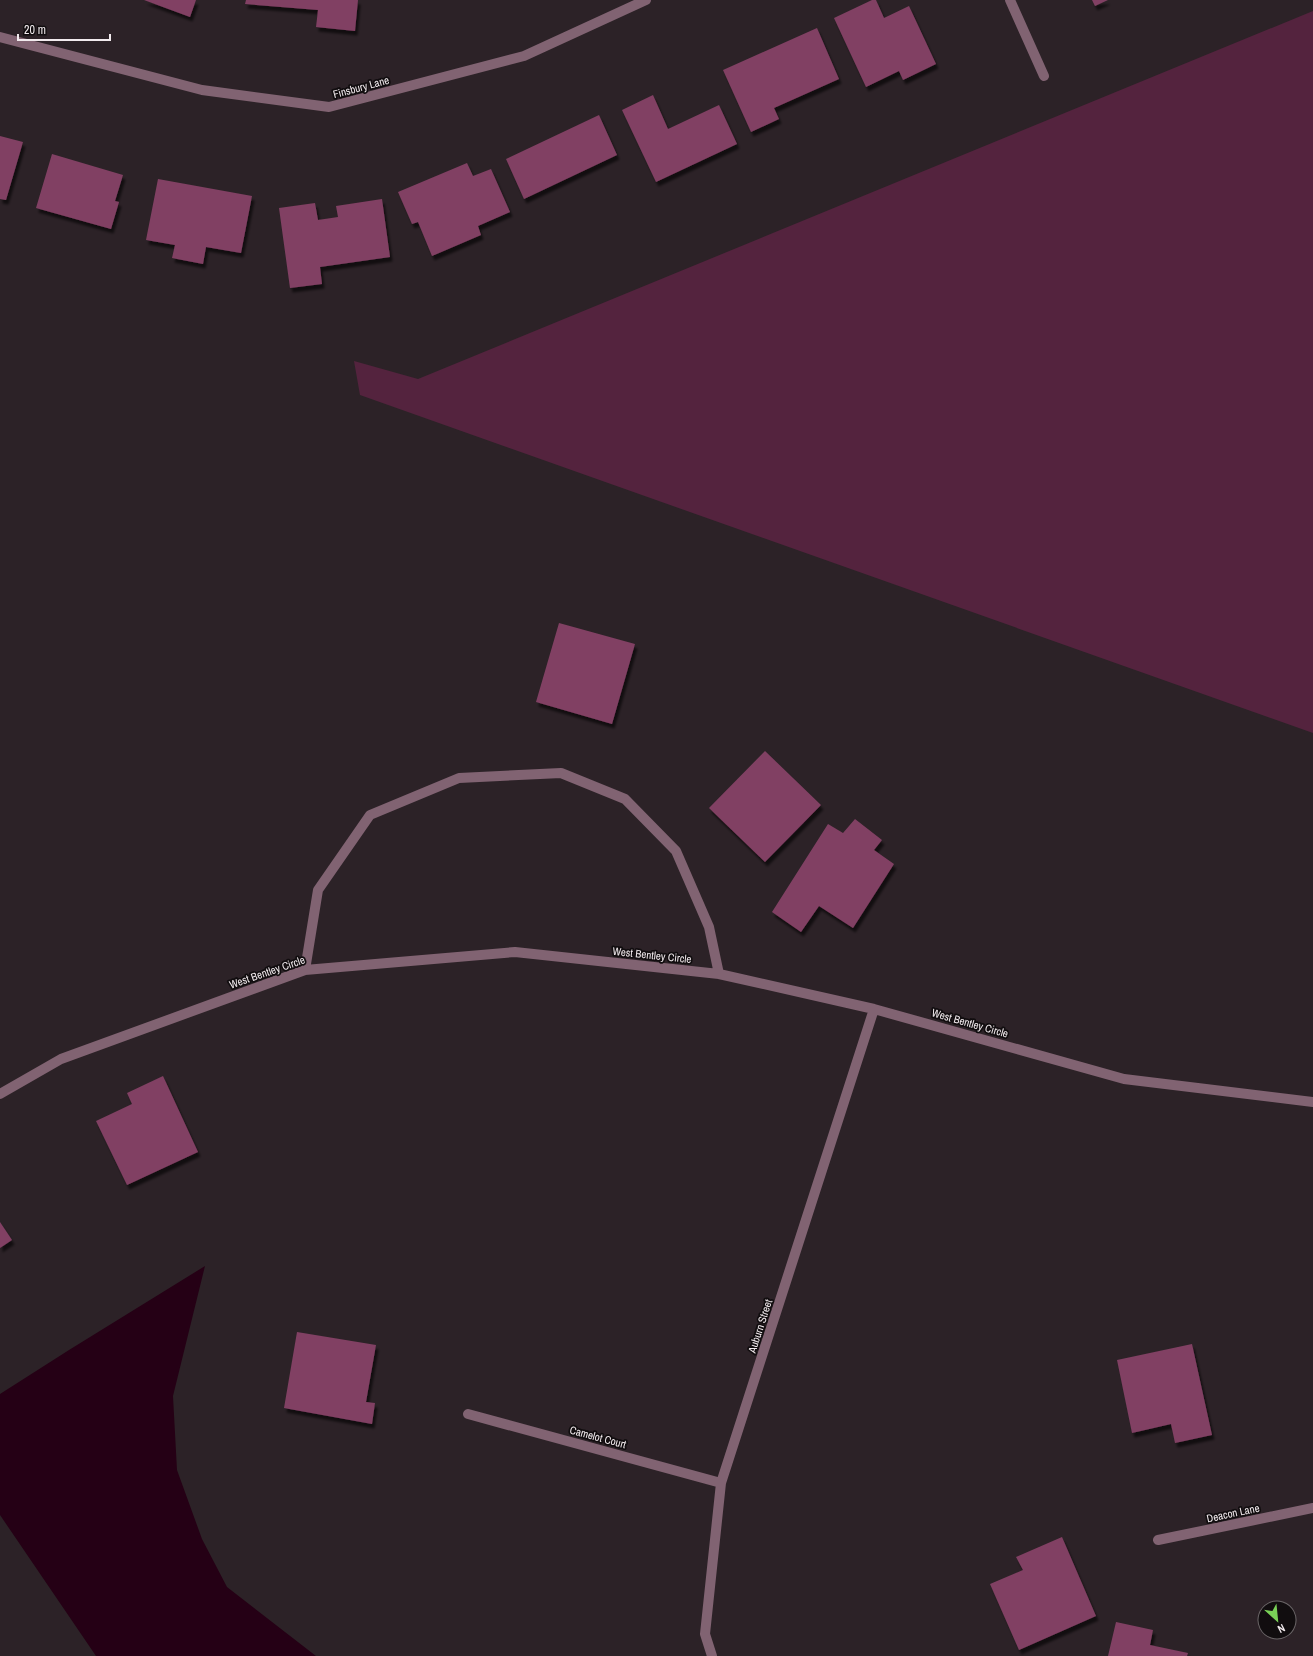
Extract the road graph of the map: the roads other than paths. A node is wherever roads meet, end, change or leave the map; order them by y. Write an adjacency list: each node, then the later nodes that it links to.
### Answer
1 (646, 0): 3 (street, Finsbury Lane)
2 (1010, 0): 4 (street)
3 (0, 37)
4 (1044, 76)
5 (305, 970): 6 (street, West Bentley Circle); 6 (street); 8 (street, West Bentley Circle)
6 (719, 974): 7 (street, West Bentley Circle)
7 (874, 1009): 9 (street, West Bentley Circle); 11 (street, Auburn Street)
8 (0, 1094)
9 (1313, 1102)
10 (468, 1414): 11 (street, Camelot Court)
11 (721, 1483): 14 (street, Auburn Street)
12 (1313, 1508): 13 (street, Deacon Lane)
13 (1158, 1540)
14 (712, 1656)

